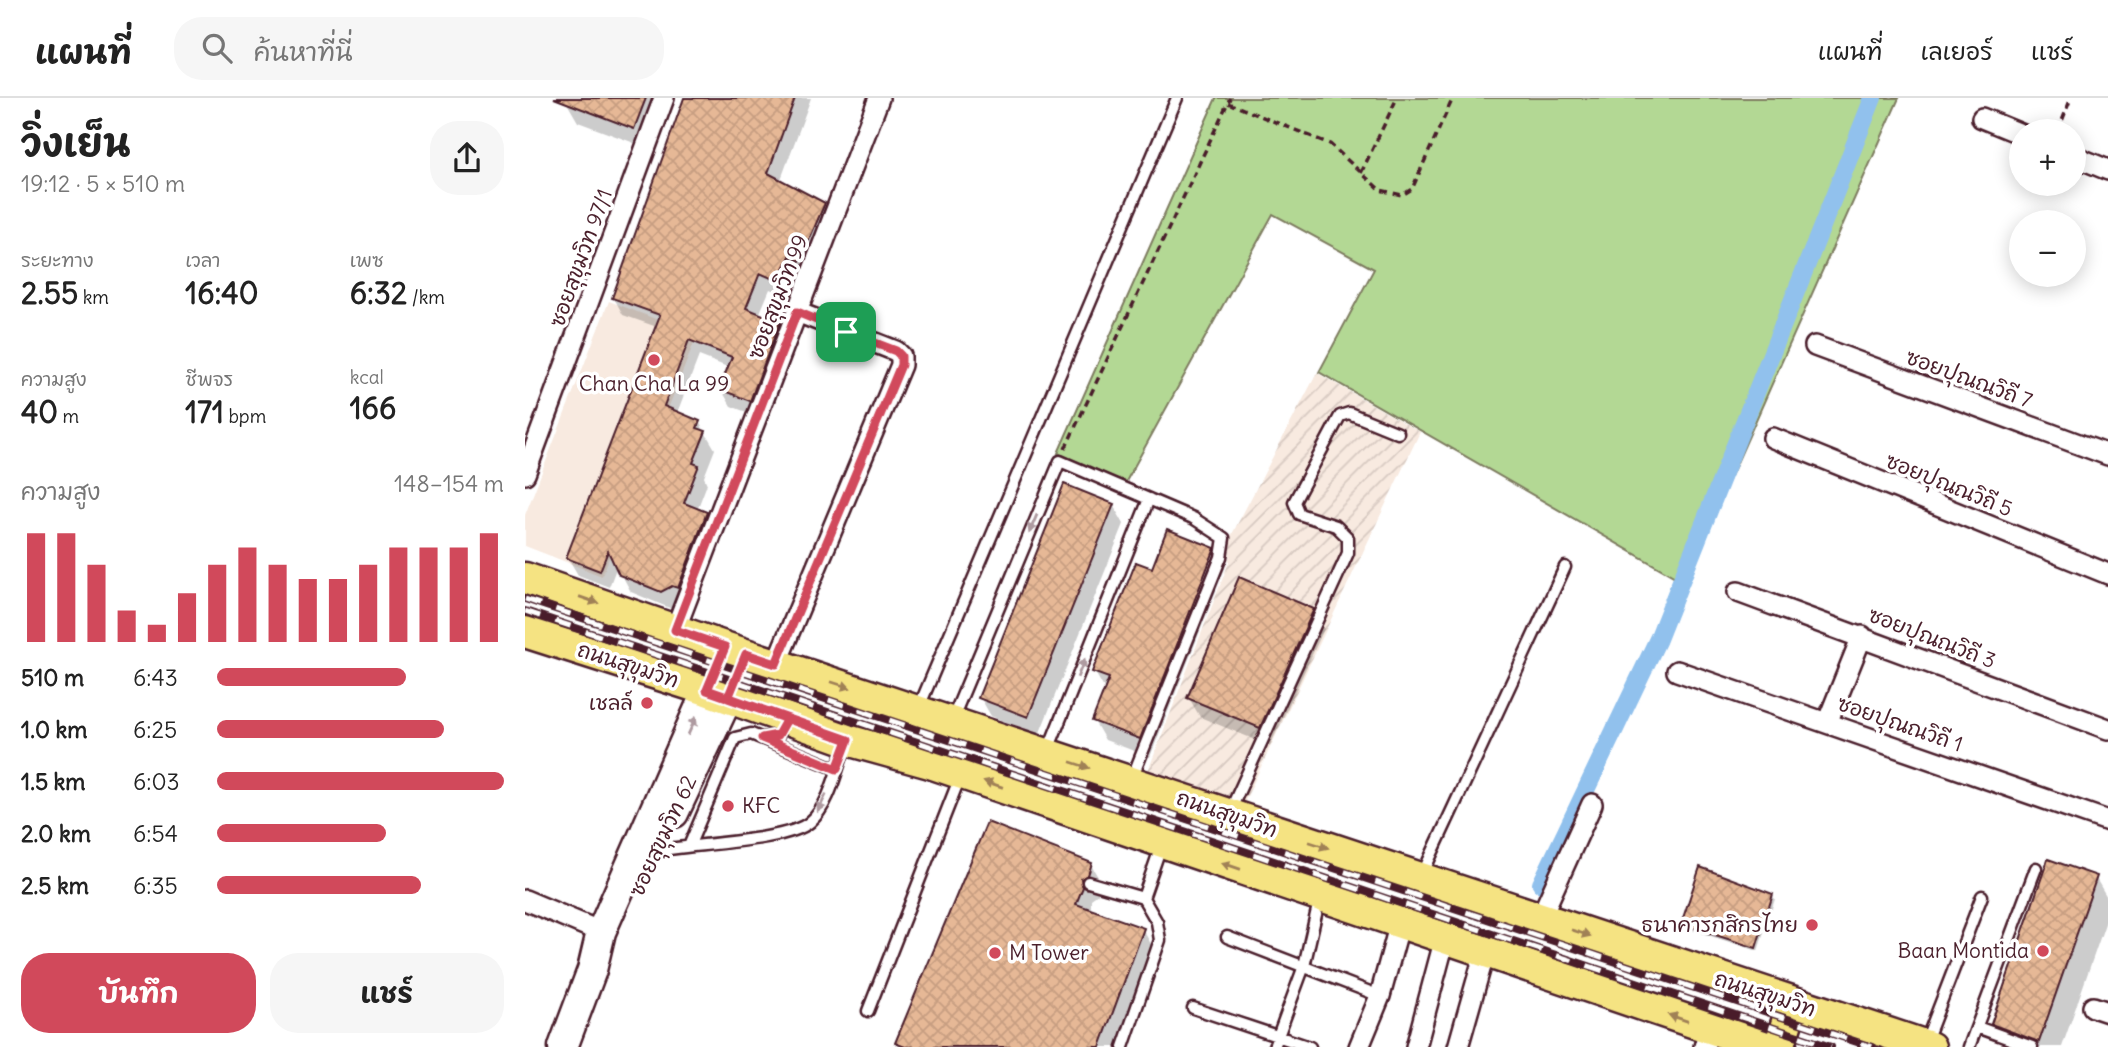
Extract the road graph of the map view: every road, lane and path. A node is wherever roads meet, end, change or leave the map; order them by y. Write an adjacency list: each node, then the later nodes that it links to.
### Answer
1 (664, 98): 20 (street, ซอยสุขุมวิท 97/1)
2 (879, 98): 14 (street, ซอยสุขุมวิท 99)
3 (1177, 98): 33 (lane)
4 (1397, 98): 13 (path)
5 (1453, 98): 13 (path)
6 (2071, 98): 9 (path)
7 (1229, 100): 13 (path); 19 (path)
8 (1982, 118): 10 (street)
9 (2063, 119)
10 (2009, 129)
11 (2086, 161): 12 (street)
12 (2108, 170)
13 (1361, 173)
14 (797, 312): 26 (street, ซอยสุขุมวิท 99); 30 (street)
15 (1815, 346): 18 (street, ซอยปุณณวิถี 7)
16 (1398, 433): 45 (lane)
17 (1773, 438): 23 (street, ซอยปุณณวิถี 5)
18 (2108, 455)
19 (1060, 461): 21 (lane); 35 (lane, one-way to 35)
20 (525, 474)
21 (1149, 499): 40 (lane, one-way to 21); 43 (lane)
22 (1565, 567): 51 (lane)
23 (2108, 575)
24 (525, 578): 26 (main road, ถนนสุขุมวิท, one-way to 26)
25 (1738, 592): 28 (street, ซอยปุณณวิถี 3)
26 (675, 630): 29 (main road, ถนนสุขุมวิท)
27 (525, 632): 32 (main road, ถนนสุขุมวิท)
28 (1862, 636): 36 (street); 37 (street, ซอยปุณณวิถี 3)
29 (735, 651): 30 (main road, ถนนสุขุมวิท); 32 (main road)
30 (776, 664): 33 (main road, ถนนสุขุมวิท, one-way to 33)
31 (1677, 671): 36 (street, ซอยปุณณวิถี 1)
32 (718, 694): 34 (main road, ถนนสุขุมวิท); 49 (street, ซอยสุขุมวิท 62); 59 (street, ซอยสุขุมวิท 62, one-way to 32)
33 (917, 710): 35 (main road, ถนนสุขุมวิท)
34 (787, 719): 38 (lane); 39 (main road, ถนนสุขุมวิท)
35 (951, 722): 40 (main road, ถนนสุขุมวิท)
36 (1827, 723): 46 (street, ซอยปุณณวิถี 1)
37 (2108, 729)
38 (762, 738): 41 (lane); 48 (lane)
39 (848, 740): 41 (lane); 42 (main road, ถนนสุขุมวิท)
40 (1046, 754): 43 (main road, ถนนสุขุมวิท, one-way to 43)
41 (837, 769): 48 (lane, one-way to 48)
42 (962, 773): 47 (main road, ถนนสุขุมวิท, one-way to 42); 68 (lane)
43 (1131, 782): 45 (main road, ถนนสุขุมวิท)
44 (1592, 804): 57 (street)
45 (1228, 815): 51 (main road, ถนนสุขุมวิท, one-way to 51)
46 (2108, 821)
47 (1163, 842): 53 (main road, ถนนสุขุมวิท, one-way to 47); 55 (lane)
48 (690, 844): 49 (lane)
49 (656, 850): 64 (street, ซอยสุขุมวิท 62)
50 (2036, 868): 69 (lane)
51 (1420, 878): 57 (main road, ถนนสุขุมวิท)
52 (1088, 882): 55 (lane)
53 (1321, 896): 58 (main road, ถนนสุขุมวิท); 63 (lane)
54 (1982, 896): 72 (lane)
55 (1143, 898): 74 (lane)
56 (525, 900): 59 (street)
57 (1540, 919): 66 (main road, ถนนสุขุมวิท, one-way to 66)
58 (1400, 923): 61 (main road, ถนนสุขุมวิท); 65 (street)
59 (601, 932): 64 (street, ซอยสุขุมวิท 62)
60 (1227, 937): 63 (lane)
61 (1445, 939): 62 (main road, ถนนสุขุมวิท); 78 (street)
62 (1485, 952): 71 (main road, ถนนสุขุมวิท, one-way to 62); 79 (street)
63 (1304, 967): 65 (lane); 70 (lane)
64 (592, 970): 73 (street, ซอยสุขุมวิท 62)
65 (1380, 996): 77 (street)
66 (1793, 1003): 72 (main road, ถนนสุขุมวิท); 81 (main road)
67 (1193, 1008): 70 (lane)
68 (867, 1011)
69 (1977, 1027): 82 (lane); 83 (lane)
70 (1278, 1036): 75 (lane); 76 (lane)
71 (1707, 1038): 80 (main road, ถนนสุขุมวิท)
72 (1927, 1046)
73 (563, 1047)
74 (1123, 1047)
75 (1274, 1047)
76 (1310, 1047)
77 (1359, 1047)
78 (1416, 1047)
79 (1458, 1047)
80 (1766, 1047)
81 (1779, 1047)
82 (1969, 1047)
83 (2032, 1047)

